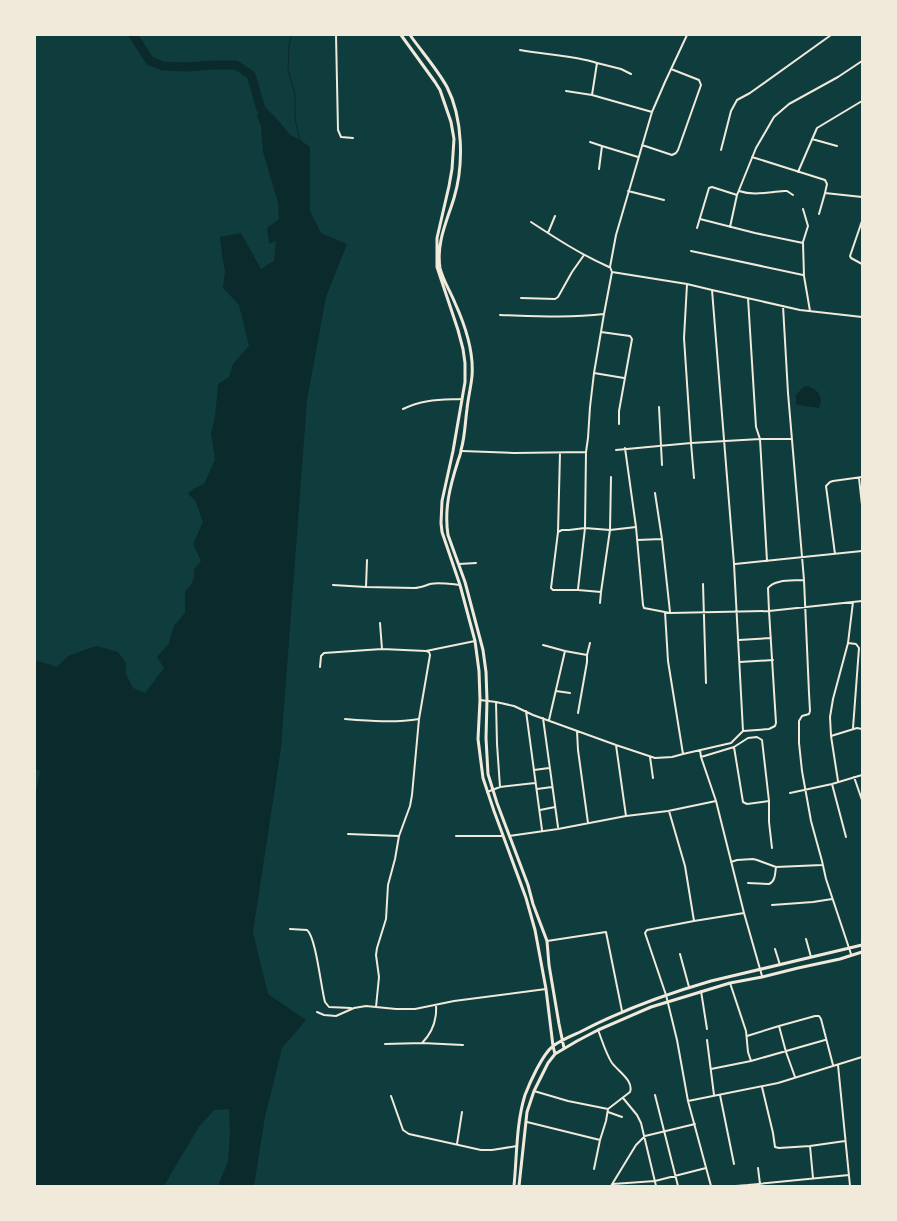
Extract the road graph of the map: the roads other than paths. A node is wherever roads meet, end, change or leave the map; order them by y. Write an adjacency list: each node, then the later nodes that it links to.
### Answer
1 (336, 35): 15 (street)
2 (401, 35): 42 (main road)
3 (410, 35): 42 (main road)
4 (687, 35): 9 (street)
5 (830, 35): 21 (street)
6 (520, 50): 8 (street)
7 (862, 61): 23 (street)
8 (597, 62): 10 (street); 12 (street)
9 (670, 70): 14 (street); 18 (street)
10 (631, 74)
11 (566, 92): 12 (street)
12 (592, 96): 14 (street)
13 (862, 101): 16 (street)
14 (652, 112): 18 (street)
15 (353, 138)
16 (812, 139): 20 (street); 25 (street)
17 (590, 142): 19 (street)
18 (642, 145): 22 (street)
19 (602, 146): 22 (street); 24 (street)
20 (837, 146)
21 (721, 150)
22 (638, 157): 26 (street)
23 (752, 157): 25 (street); 27 (street)
24 (599, 169)
25 (798, 172): 28 (street)
26 (628, 191): 32 (street); 48 (street)
27 (739, 191): 29 (street); 30 (street)
28 (825, 193): 31 (street); 34 (street)
29 (737, 195): 36 (street); 39 (street)
30 (792, 195)
31 (862, 197)
32 (664, 200)
33 (803, 209): 43 (street)
34 (819, 214)
35 (555, 216): 41 (street)
36 (700, 219): 39 (street); 40 (street)
37 (862, 221): 46 (street)
38 (531, 222): 41 (street)
39 (730, 227): 43 (street)
40 (697, 228)
41 (548, 233): 45 (street)
42 (439, 238): 47 (main road)
43 (803, 243): 50 (street)
44 (691, 251): 50 (street)
45 (584, 255): 48 (street); 53 (street)
46 (862, 264)
47 (439, 267): 63 (main road); 74 (main road)
48 (610, 267): 49 (street)
49 (612, 272): 51 (street); 57 (street)
50 (804, 276): 56 (street)
51 (687, 284): 52 (street); 70 (street)
52 (712, 290): 54 (street); 69 (street)
53 (521, 298)
54 (748, 298): 55 (street); 67 (street)
55 (783, 306): 56 (street); 68 (street)
56 (810, 311): 59 (street)
57 (604, 314): 58 (street); 60 (street)
58 (500, 315)
59 (862, 317)
60 (602, 332): 61 (street); 62 (street)
61 (594, 372): 62 (street); 75 (street)
62 (625, 378): 66 (street)
63 (462, 399): 65 (street); 81 (main road)
64 (659, 407): 71 (street)
65 (403, 409)
66 (619, 424)
67 (760, 439): 68 (street); 69 (street); 95 (street)
68 (792, 439): 93 (street)
69 (725, 442): 70 (street); 98 (street)
70 (691, 443): 71 (street); 80 (street)
71 (660, 445): 72 (street); 77 (street)
72 (626, 448): 73 (street); 85 (street)
73 (616, 450)
74 (461, 451): 76 (street); 82 (main road)
75 (586, 452): 76 (street); 86 (street)
76 (560, 453): 88 (street)
77 (662, 465)
78 (611, 476): 87 (street)
79 (861, 477): 84 (street); 92 (street)
80 (694, 478)
81 (446, 484): 82 (main road); 102 (main road)
82 (451, 486): 97 (main road)
83 (655, 493): 89 (street)
84 (862, 505)
85 (636, 527): 87 (street); 90 (street)
86 (585, 528): 87 (street); 88 (street); 104 (street)
87 (610, 530): 105 (street)
88 (558, 532): 104 (street)
89 (662, 538): 90 (street); 112 (street)
90 (637, 540): 111 (street)
91 (862, 551): 92 (street)
92 (835, 554): 93 (street)
93 (802, 557): 95 (street); 99 (street)
94 (367, 560): 103 (street)
95 (767, 561): 98 (street)
96 (476, 563): 97 (street)
97 (459, 564): 133 (main road)
98 (734, 564): 113 (street)
99 (804, 580): 109 (street); 110 (street)
100 (703, 584): 114 (street)
101 (333, 585): 103 (street)
102 (460, 585): 103 (street); 118 (main road)
103 (366, 587)
104 (578, 590): 105 (street)
105 (601, 592): 108 (street)
106 (862, 601): 107 (street)
107 (853, 602): 109 (street); 120 (street)
108 (600, 603)
109 (805, 608): 110 (street); 164 (street)
110 (769, 611): 113 (street); 116 (street)
111 (665, 612): 112 (street); 149 (street)
112 (670, 612): 114 (street)
113 (736, 612): 114 (street); 117 (street)
114 (705, 613): 129 (street)
115 (380, 623): 122 (street)
116 (771, 638): 117 (street); 126 (street)
117 (738, 640): 127 (street)
118 (475, 641): 123 (street); 132 (main road)
119 (590, 643): 125 (street)
120 (848, 643): 141 (street); 145 (street)
121 (543, 645): 124 (street)
122 (382, 649): 123 (street); 128 (street)
123 (426, 651): 139 (street)
124 (565, 651): 125 (street); 130 (street)
125 (587, 655): 136 (street)
126 (773, 660): 127 (street); 144 (street)
127 (740, 662): 144 (street)
128 (320, 666)
129 (706, 683)
130 (556, 691): 131 (street); 140 (street)
131 (570, 693)
132 (480, 700): 133 (street); 165 (main road)
133 (487, 700): 134 (street); 163 (main road)
134 (496, 702): 135 (street); 160 (street)
135 (526, 711): 137 (street); 153 (street)
136 (578, 713)
137 (544, 718): 140 (street); 152 (street)
138 (345, 719): 139 (street)
139 (419, 720): 178 (street)
140 (549, 720): 143 (street)
141 (853, 728): 142 (street); 145 (street)
142 (862, 729)
143 (577, 730): 146 (street); 174 (street)
144 (743, 731): 148 (street)
145 (831, 736): 157 (street)
146 (616, 745): 150 (street); 173 (street)
147 (734, 747): 151 (street); 169 (street); 169 (street)
148 (700, 750): 149 (street); 151 (street)
149 (683, 754): 150 (street)
150 (650, 757): 156 (street)
151 (701, 757): 167 (street)
152 (549, 768): 153 (street); 161 (street)
153 (534, 770): 158 (street)
154 (862, 775): 155 (street)
155 (854, 777): 157 (street); 168 (street)
156 (653, 778)
157 (838, 781): 159 (street)
158 (535, 783): 160 (street); 162 (street)
159 (832, 784): 164 (street); 182 (street)
160 (500, 787): 163 (street)
161 (552, 788): 162 (street); 170 (street)
162 (536, 789): 171 (street)
163 (492, 790): 165 (street); 181 (main road)
164 (806, 790): 166 (street); 185 (street)
165 (487, 792): 180 (main road)
166 (790, 793)
167 (716, 800): 172 (street); 184 (street)
168 (862, 800)
169 (769, 801): 183 (street)
170 (555, 807): 171 (street); 175 (street)
171 (540, 810): 176 (street)
172 (668, 811): 173 (street); 191 (street)
173 (626, 816): 174 (street)
174 (588, 823): 175 (street)
175 (558, 828): 176 (street)
176 (542, 831): 181 (street)
177 (348, 834): 178 (street)
178 (399, 836): 212 (street)
179 (456, 836): 180 (street)
180 (503, 836): 207 (main road)
181 (509, 836): 194 (main road)
182 (846, 837)
183 (772, 848)
184 (731, 862): 186 (street); 190 (street)
185 (822, 865): 186 (street); 188 (street)
186 (776, 866): 187 (street)
187 (748, 883)
188 (832, 899): 189 (street); 196 (street)
189 (772, 905)
190 (744, 913): 191 (street); 203 (street)
191 (694, 921): 209 (street)
192 (290, 929): 213 (street)
193 (806, 939): 201 (street)
194 (548, 941): 214 (street); 222 (main road)
195 (862, 945): 196 (main road)
196 (849, 948): 200 (street); 201 (main road)
197 (775, 949): 202 (street)
198 (862, 952): 200 (main road)
199 (680, 954): 206 (street)
200 (851, 956): 204 (main road)
201 (811, 957): 202 (main road)
202 (780, 965): 203 (main road)
203 (760, 969): 204 (street); 206 (main road)
204 (762, 977): 205 (main road)
205 (730, 983): 208 (main road); 219 (street)
206 (690, 987): 209 (main road)
207 (546, 989): 211 (street); 226 (main road)
208 (701, 991): 210 (main road); 217 (street)
209 (666, 995): 210 (street); 214 (main road)
210 (668, 1002): 218 (main road); 243 (street)
211 (436, 1005): 212 (street); 223 (street)
212 (376, 1007): 213 (street)
213 (354, 1008): 215 (street)
214 (622, 1011): 222 (main road)
215 (317, 1012)
216 (779, 1026): 219 (street); 221 (street); 228 (street)
217 (707, 1028)
218 (598, 1030): 227 (main road); 242 (street)
219 (747, 1036): 231 (street)
220 (707, 1040): 234 (street)
221 (826, 1040): 228 (street); 232 (street)
222 (562, 1041): 226 (main road); 227 (main road)
223 (422, 1042): 224 (street); 225 (street)
224 (385, 1044)
225 (463, 1045)
226 (553, 1046): 229 (main road); 254 (main road)
227 (564, 1048): 229 (main road)
228 (786, 1052): 231 (street); 235 (street)
229 (555, 1054): 237 (main road)
230 (862, 1057): 233 (street)
231 (751, 1061): 234 (street)
232 (833, 1065): 233 (street); 235 (street)
233 (838, 1065): 252 (street)
234 (711, 1069): 239 (street)
235 (795, 1077): 236 (street)
236 (762, 1087): 240 (street); 255 (street)
237 (534, 1091): 244 (street); 247 (main road)
238 (655, 1095): 249 (street)
239 (714, 1095): 240 (street); 243 (street)
240 (720, 1095): 256 (street)
241 (391, 1096): 253 (street)
242 (623, 1098): 244 (street); 250 (street)
243 (688, 1101): 248 (street)
244 (608, 1111): 246 (street); 251 (street)
245 (462, 1112): 253 (street)
246 (622, 1117)
247 (526, 1122): 251 (street); 268 (main road)
248 (695, 1124): 249 (street); 257 (street)
249 (665, 1131): 250 (street); 261 (street)
250 (645, 1136): 263 (street); 265 (street)
251 (600, 1140): 259 (street)
252 (845, 1141): 255 (street); 260 (street)
253 (457, 1144): 254 (street)
254 (517, 1146): 267 (main road)
255 (810, 1146): 262 (street)
256 (734, 1164)
257 (706, 1168): 261 (street); 271 (street)
258 (758, 1168): 264 (street)
259 (594, 1169)
260 (849, 1174): 262 (street); 273 (street)
261 (676, 1176): 263 (street); 270 (street)
262 (814, 1178): 264 (street)
263 (655, 1181): 265 (street); 269 (street)
264 (760, 1184): 266 (street)
265 (611, 1185)
266 (748, 1185): 272 (street)
267 (514, 1186)
268 (519, 1186)
269 (656, 1186)
270 (678, 1186)
271 (711, 1186)
272 (736, 1186)
273 (850, 1186)

